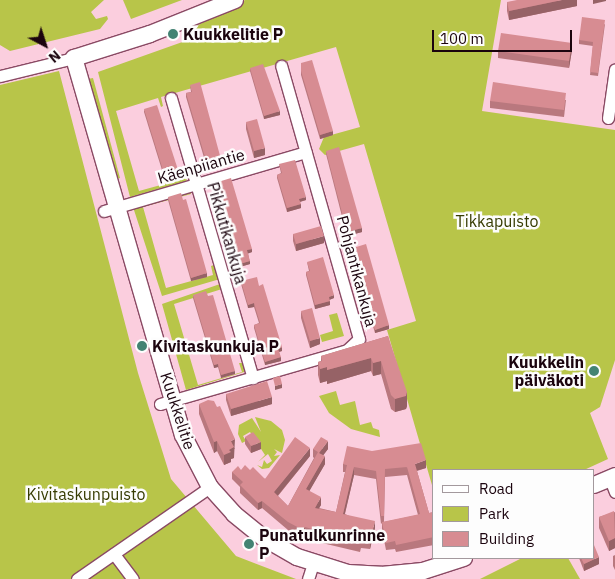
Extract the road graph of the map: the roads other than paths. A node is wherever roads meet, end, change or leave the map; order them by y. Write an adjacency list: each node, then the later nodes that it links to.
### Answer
1 (236, 0): 2 (street)
2 (74, 58): 5 (street); 10 (street, Kuukkelitie)
3 (281, 66): 8 (street, Pohjantikankuja)
4 (615, 69): 7 (street)
5 (0, 76)
6 (171, 98): 9 (street, Pikkutikankuja)
7 (608, 118)
8 (306, 152): 9 (street, Käenpiiantie); 11 (street, Pohjantikankuja)
9 (196, 184): 10 (street, Käenpiiantie); 11 (street, Pikkutikankuja)
10 (110, 209): 12 (street, Kuukkelitie)
11 (253, 378): 12 (street, Pohjantikankuja)
12 (167, 402): 15 (street, Kuukkelitie)
13 (613, 482): 14 (street)
14 (595, 485)
15 (210, 487): 16 (street); 18 (street, Kuukkelitie)
16 (114, 554): 19 (street); 20 (street)
17 (461, 559): 18 (street, Kuukkelitie)
18 (311, 571)
19 (77, 579)
20 (133, 579)

